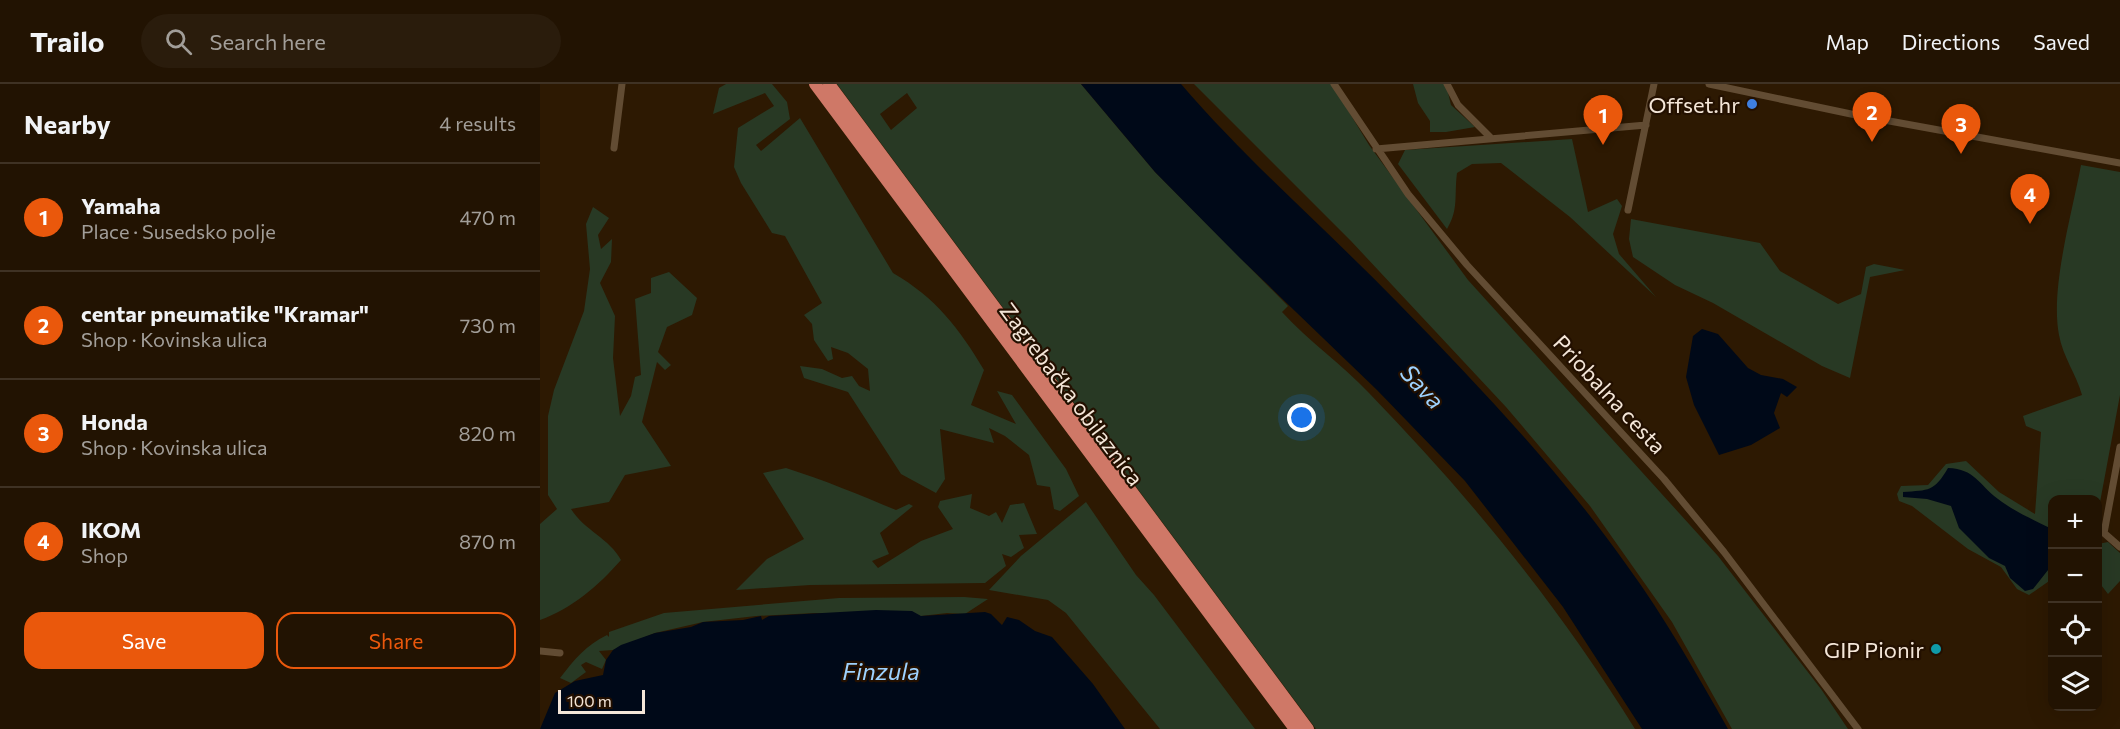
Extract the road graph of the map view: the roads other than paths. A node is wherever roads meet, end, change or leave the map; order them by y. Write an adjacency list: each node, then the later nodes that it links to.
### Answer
1 (622, 84): 10 (street)
2 (815, 84): 18 (highway, Zagrebačka obilaznica)
3 (829, 84): 19 (highway, Zagrebačka obilaznica)
4 (1334, 84): 11 (street, Priobalna cesta)
5 (1447, 84): 9 (street)
6 (1654, 84): 8 (street)
7 (1709, 84): 12 (street)
8 (1646, 125): 9 (street); 13 (street)
9 (1490, 137): 11 (street)
10 (614, 148)
11 (1376, 149): 20 (street, Priobalna cesta)
12 (2120, 164)
13 (1628, 210)
14 (2120, 447): 15 (street)
15 (2120, 547)
16 (540, 651): 17 (street)
17 (560, 653)
18 (1295, 729)
19 (1308, 729)
20 (1858, 729)

